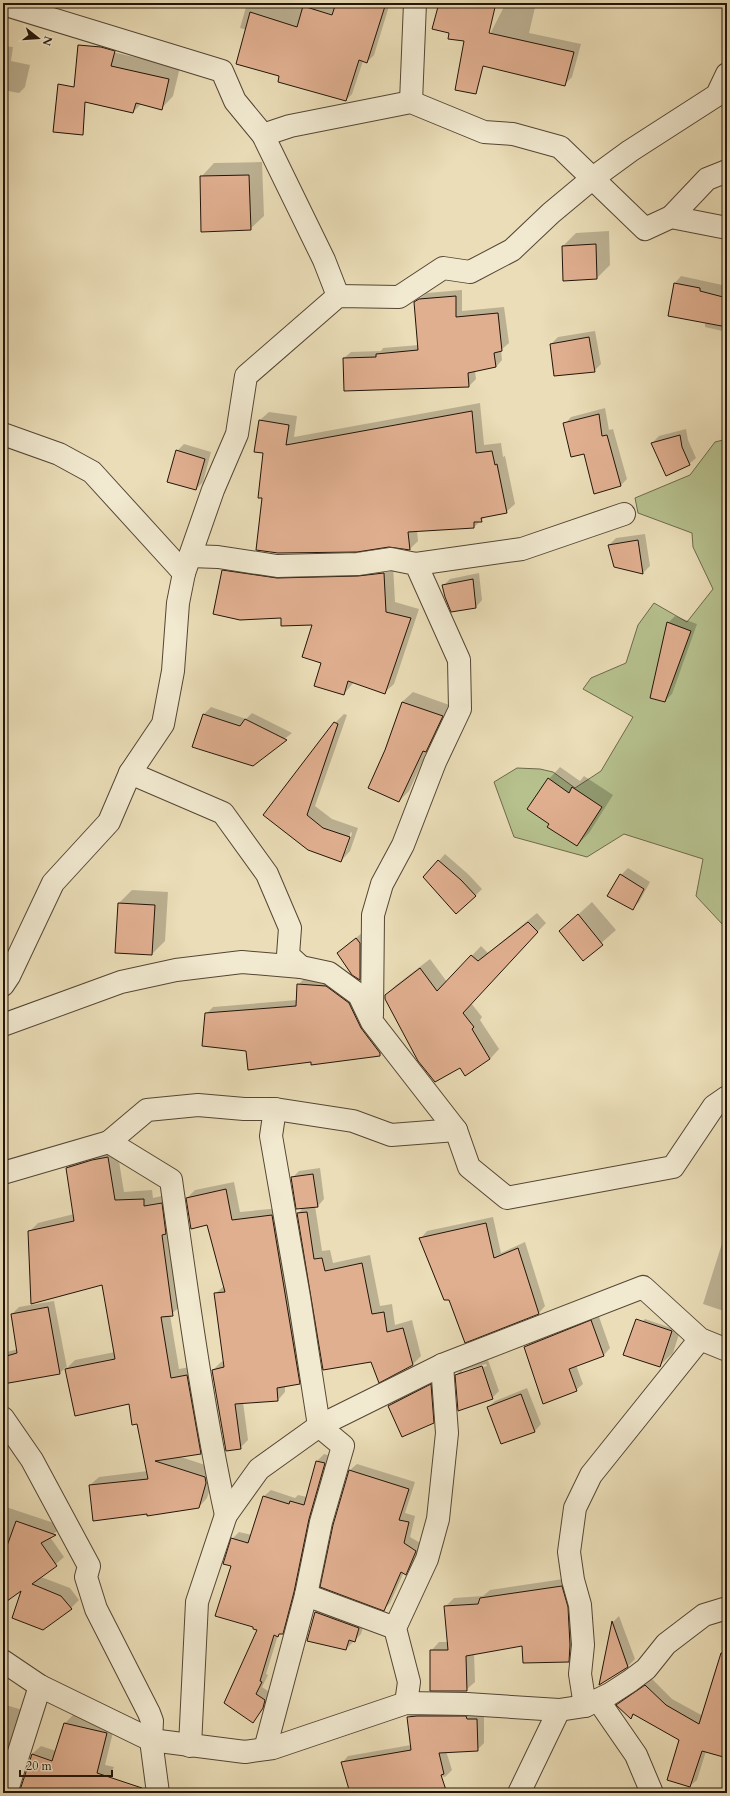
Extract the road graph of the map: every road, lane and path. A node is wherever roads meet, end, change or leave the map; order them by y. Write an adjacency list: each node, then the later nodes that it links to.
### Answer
1 (415, 3): 4 (street)
2 (3, 4): 5 (street)
3 (727, 74): 7 (street)
4 (411, 102): 5 (street); 7 (street)
5 (263, 135): 10 (street)
6 (727, 171): 8 (street)
7 (593, 178): 8 (street); 10 (street)
8 (671, 218): 9 (street)
9 (727, 228)
10 (338, 296): 13 (street)
11 (3, 434): 13 (street)
12 (624, 514): 14 (street)
13 (187, 564): 14 (street); 15 (street)
14 (416, 564): 18 (street)
15 (130, 773): 16 (street); 17 (street)
16 (301, 967): 18 (street); 19 (street)
17 (3, 985)
18 (372, 1022): 22 (street)
19 (3, 1025)
20 (727, 1097): 22 (street)
21 (275, 1109): 22 (street); 23 (street); 29 (street)
22 (456, 1130)
23 (108, 1142): 24 (street); 30 (street)
24 (3, 1173)
25 (700, 1339): 26 (street); 27 (street); 37 (street)
26 (727, 1350)
27 (442, 1365): 29 (street); 33 (street)
28 (3, 1418): 39 (street)
29 (319, 1426): 30 (street); 31 (street)
30 (226, 1515): 40 (street)
31 (306, 1595): 33 (street); 41 (street)
32 (727, 1608): 37 (street)
33 (396, 1628): 36 (street)
34 (3, 1661): 35 (street)
35 (40, 1686): 39 (street); 42 (street)
36 (406, 1703): 38 (street); 41 (street)
37 (591, 1703): 38 (street); 45 (street)
38 (559, 1710): 44 (street)
39 (151, 1740): 40 (street); 43 (street)
40 (190, 1746): 41 (street)
41 (265, 1749)
42 (6, 1793)
43 (158, 1793)
44 (519, 1793)
45 (652, 1793)

